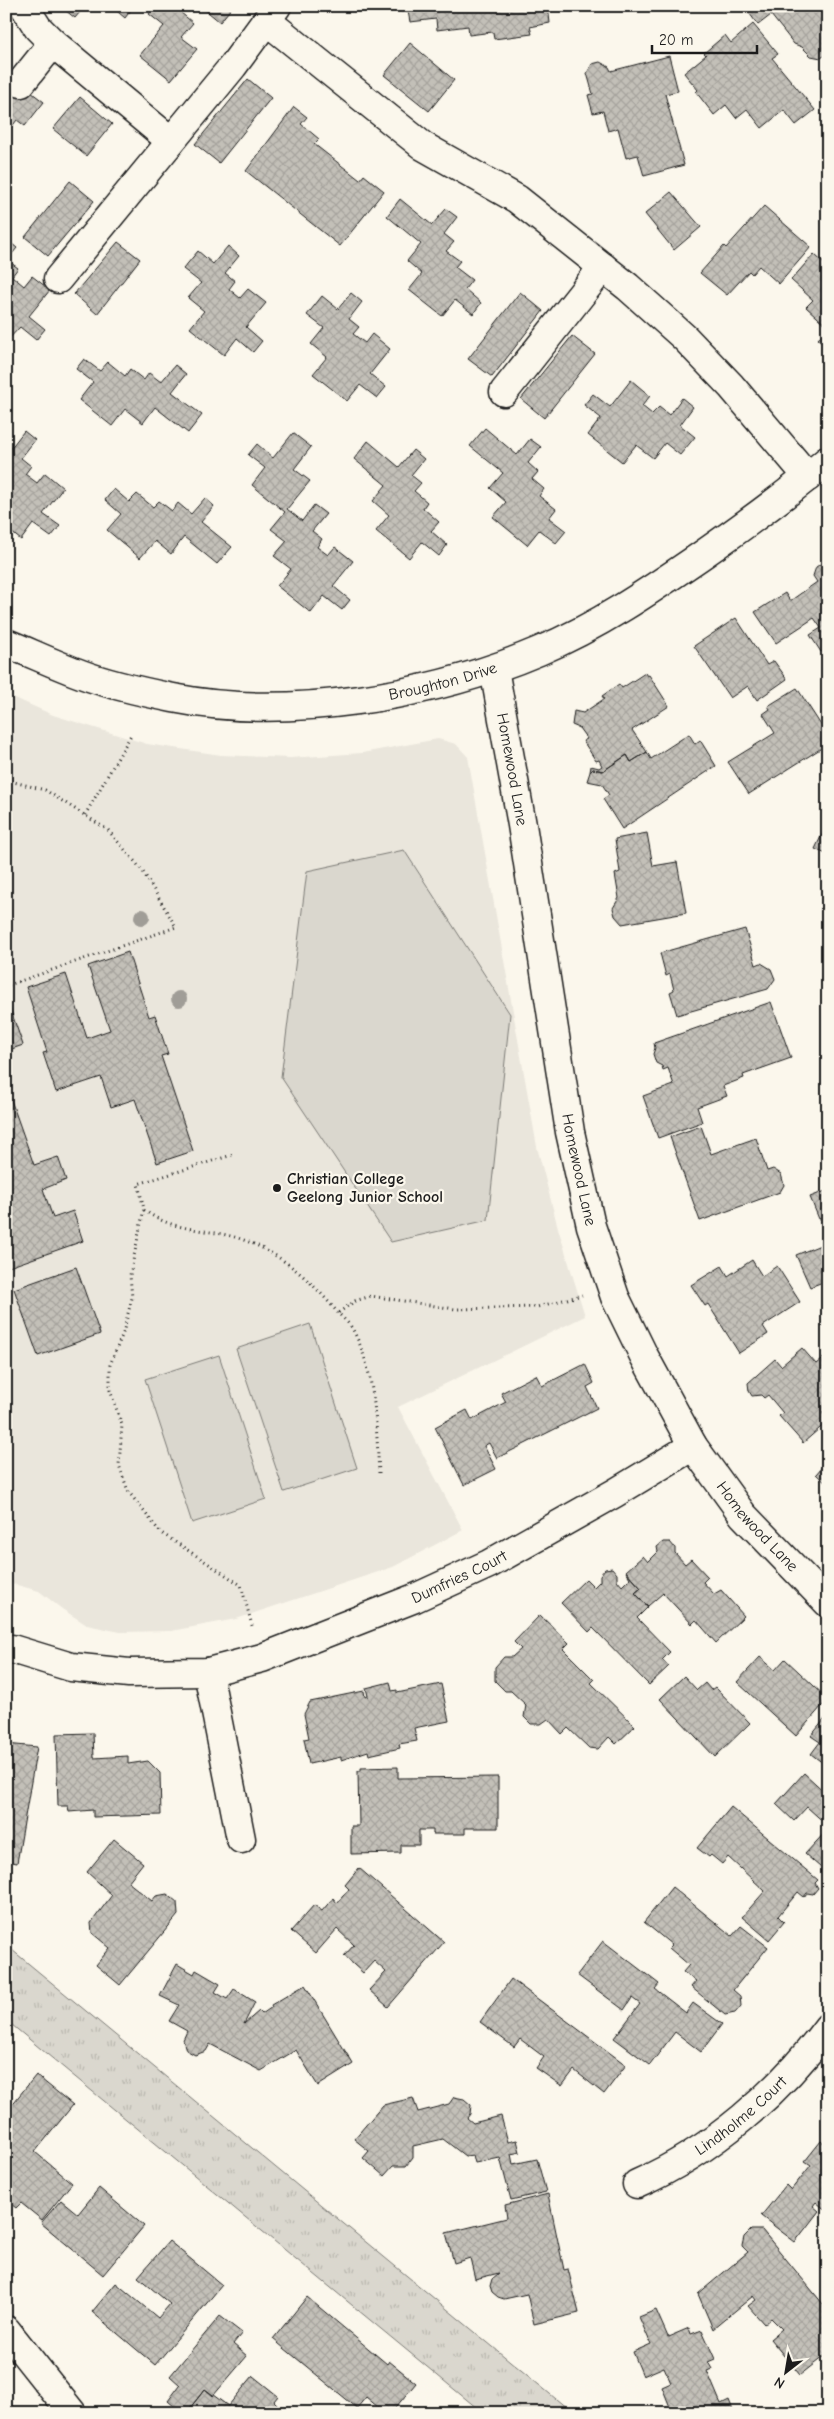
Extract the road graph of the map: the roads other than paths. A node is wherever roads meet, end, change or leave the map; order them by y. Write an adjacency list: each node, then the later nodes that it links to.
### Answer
1 (24, 6): 3 (street)
2 (272, 13): 5 (street); 6 (street)
3 (53, 43): 4 (street); 5 (street)
4 (21, 83)
5 (171, 141): 7 (street)
6 (603, 267): 8 (street); 9 (street)
7 (58, 279)
8 (504, 392)
9 (818, 468): 11 (street, Broughton Drive)
10 (6, 643): 11 (street, Broughton Drive)
11 (494, 669): 12 (street, Homewood Lane)
12 (693, 1446): 13 (street, Homewood Lane); 15 (street, Dumfries Court)
13 (828, 1603)
14 (12, 1650): 15 (street, Dumfries Court)
15 (208, 1672): 16 (street)
16 (241, 1839)
17 (828, 2027): 18 (street, Lindholme Court)
18 (638, 2184)
19 (6, 2330): 20 (street)
20 (72, 2413)

